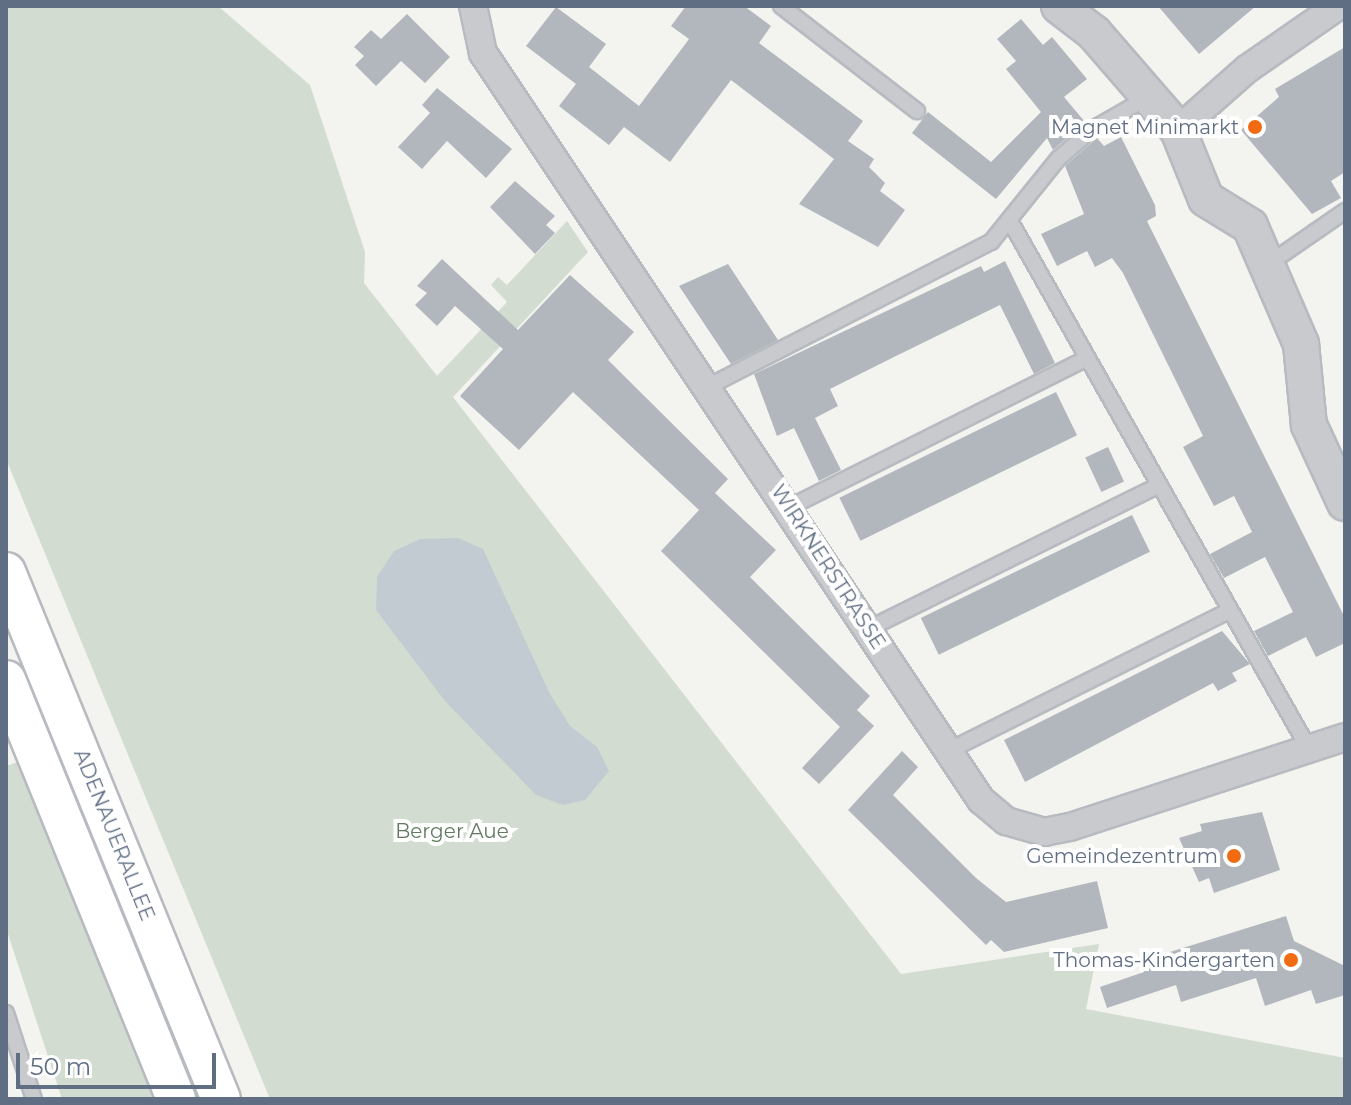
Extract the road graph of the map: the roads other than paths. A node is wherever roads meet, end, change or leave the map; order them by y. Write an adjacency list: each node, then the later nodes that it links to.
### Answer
1 (473, 6): 12 (street, WIRKNERSTRASSE)
2 (781, 6): 6 (lane)
3 (1059, 6): 5 (street)
4 (1338, 6): 7 (street)
5 (1147, 98): 7 (street); 9 (lane)
6 (917, 111)
7 (1178, 130): 10 (street)
8 (1345, 211): 10 (lane)
9 (1010, 221): 11 (lane); 12 (lane)
10 (1267, 265): 14 (street)
11 (1086, 359): 13 (lane); 15 (lane)
12 (709, 386): 15 (street, WIRKNERSTRASSE)
13 (1155, 487): 17 (lane); 18 (lane)
14 (1345, 503)
15 (790, 507): 18 (street, WIRKNERSTRASSE)
16 (6, 572): 26 (main road, ADENAUERALLEE)
17 (1229, 611): 21 (lane); 22 (lane)
18 (868, 629): 22 (street, WIRKNERSTRASSE)
19 (6, 680): 25 (main road, ADENAUERALLEE)
20 (1345, 737): 21 (street, WIRKNERSTRASSE)
21 (1309, 749): 22 (street, WIRKNERSTRASSE)
22 (948, 751)
23 (6, 1013): 24 (lane)
24 (34, 1099)
25 (176, 1099)
26 (221, 1099)

